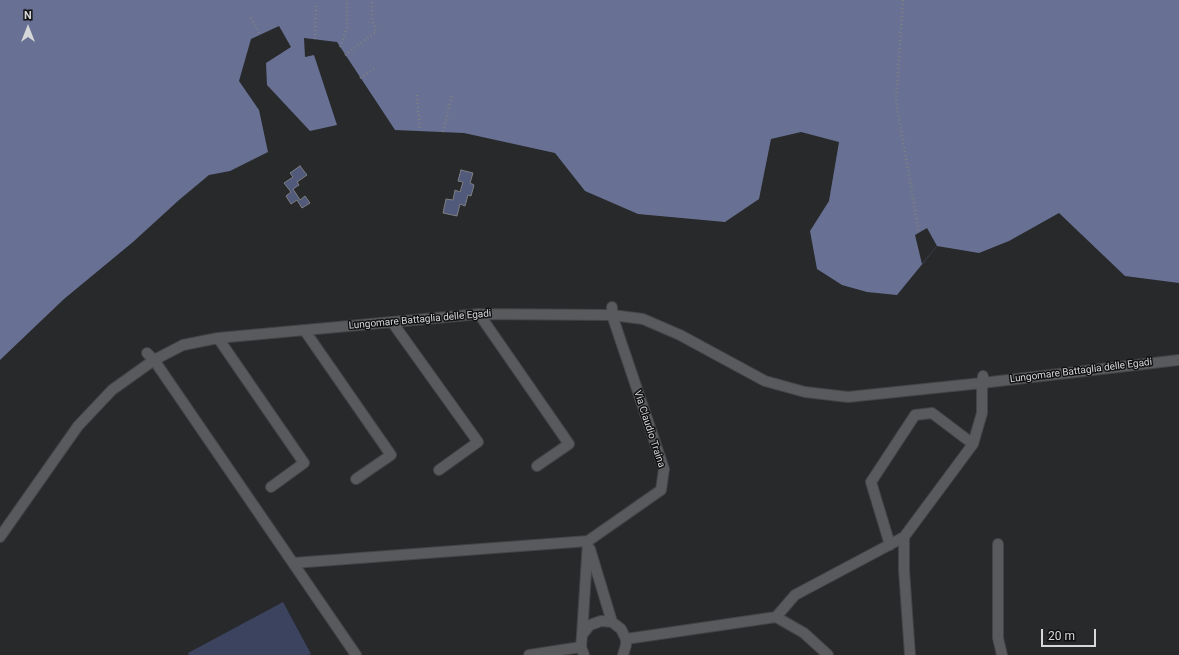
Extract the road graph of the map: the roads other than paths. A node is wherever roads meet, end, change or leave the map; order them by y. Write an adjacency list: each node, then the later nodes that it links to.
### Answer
1 (612, 311): 2 (street, Lungomare Battaglia delle Egadi); 8 (street, Lungomare Battaglia delle Egadi); 16 (street, Via Claudio Traina)
2 (479, 314): 3 (street, Lungomare Battaglia delle Egadi); 10 (street)
3 (392, 322): 4 (street, Lungomare Battaglia delle Egadi); 11 (street)
4 (305, 331): 5 (street, Lungomare Battaglia delle Egadi); 12 (street)
5 (218, 338): 6 (street, Lungomare Battaglia delle Egadi); 13 (street)
6 (151, 357): 14 (street, Lungomare Battaglia delle Egadi); 19 (street)
7 (1179, 360): 8 (street, Lungomare Battaglia delle Egadi)
8 (982, 379): 9 (street)
9 (973, 444): 15 (street); 18 (street)
10 (538, 466)
11 (439, 470)
12 (356, 479)
13 (271, 487)
14 (0, 537)
15 (904, 537): 18 (street); 29 (street)
16 (588, 541): 19 (street); 21 (street); 22 (street)
17 (998, 544): 30 (street)
18 (890, 545): 20 (street)
19 (293, 563): 26 (street)
20 (776, 617): 23 (street); 28 (street)
21 (612, 622): 22 (street); 23 (street)
22 (582, 635): 24 (street)
23 (626, 639): 25 (street)
24 (583, 651): 27 (street)
25 (624, 654)
26 (356, 655)
27 (529, 655)
28 (828, 655)
29 (910, 655)
30 (1002, 655)

